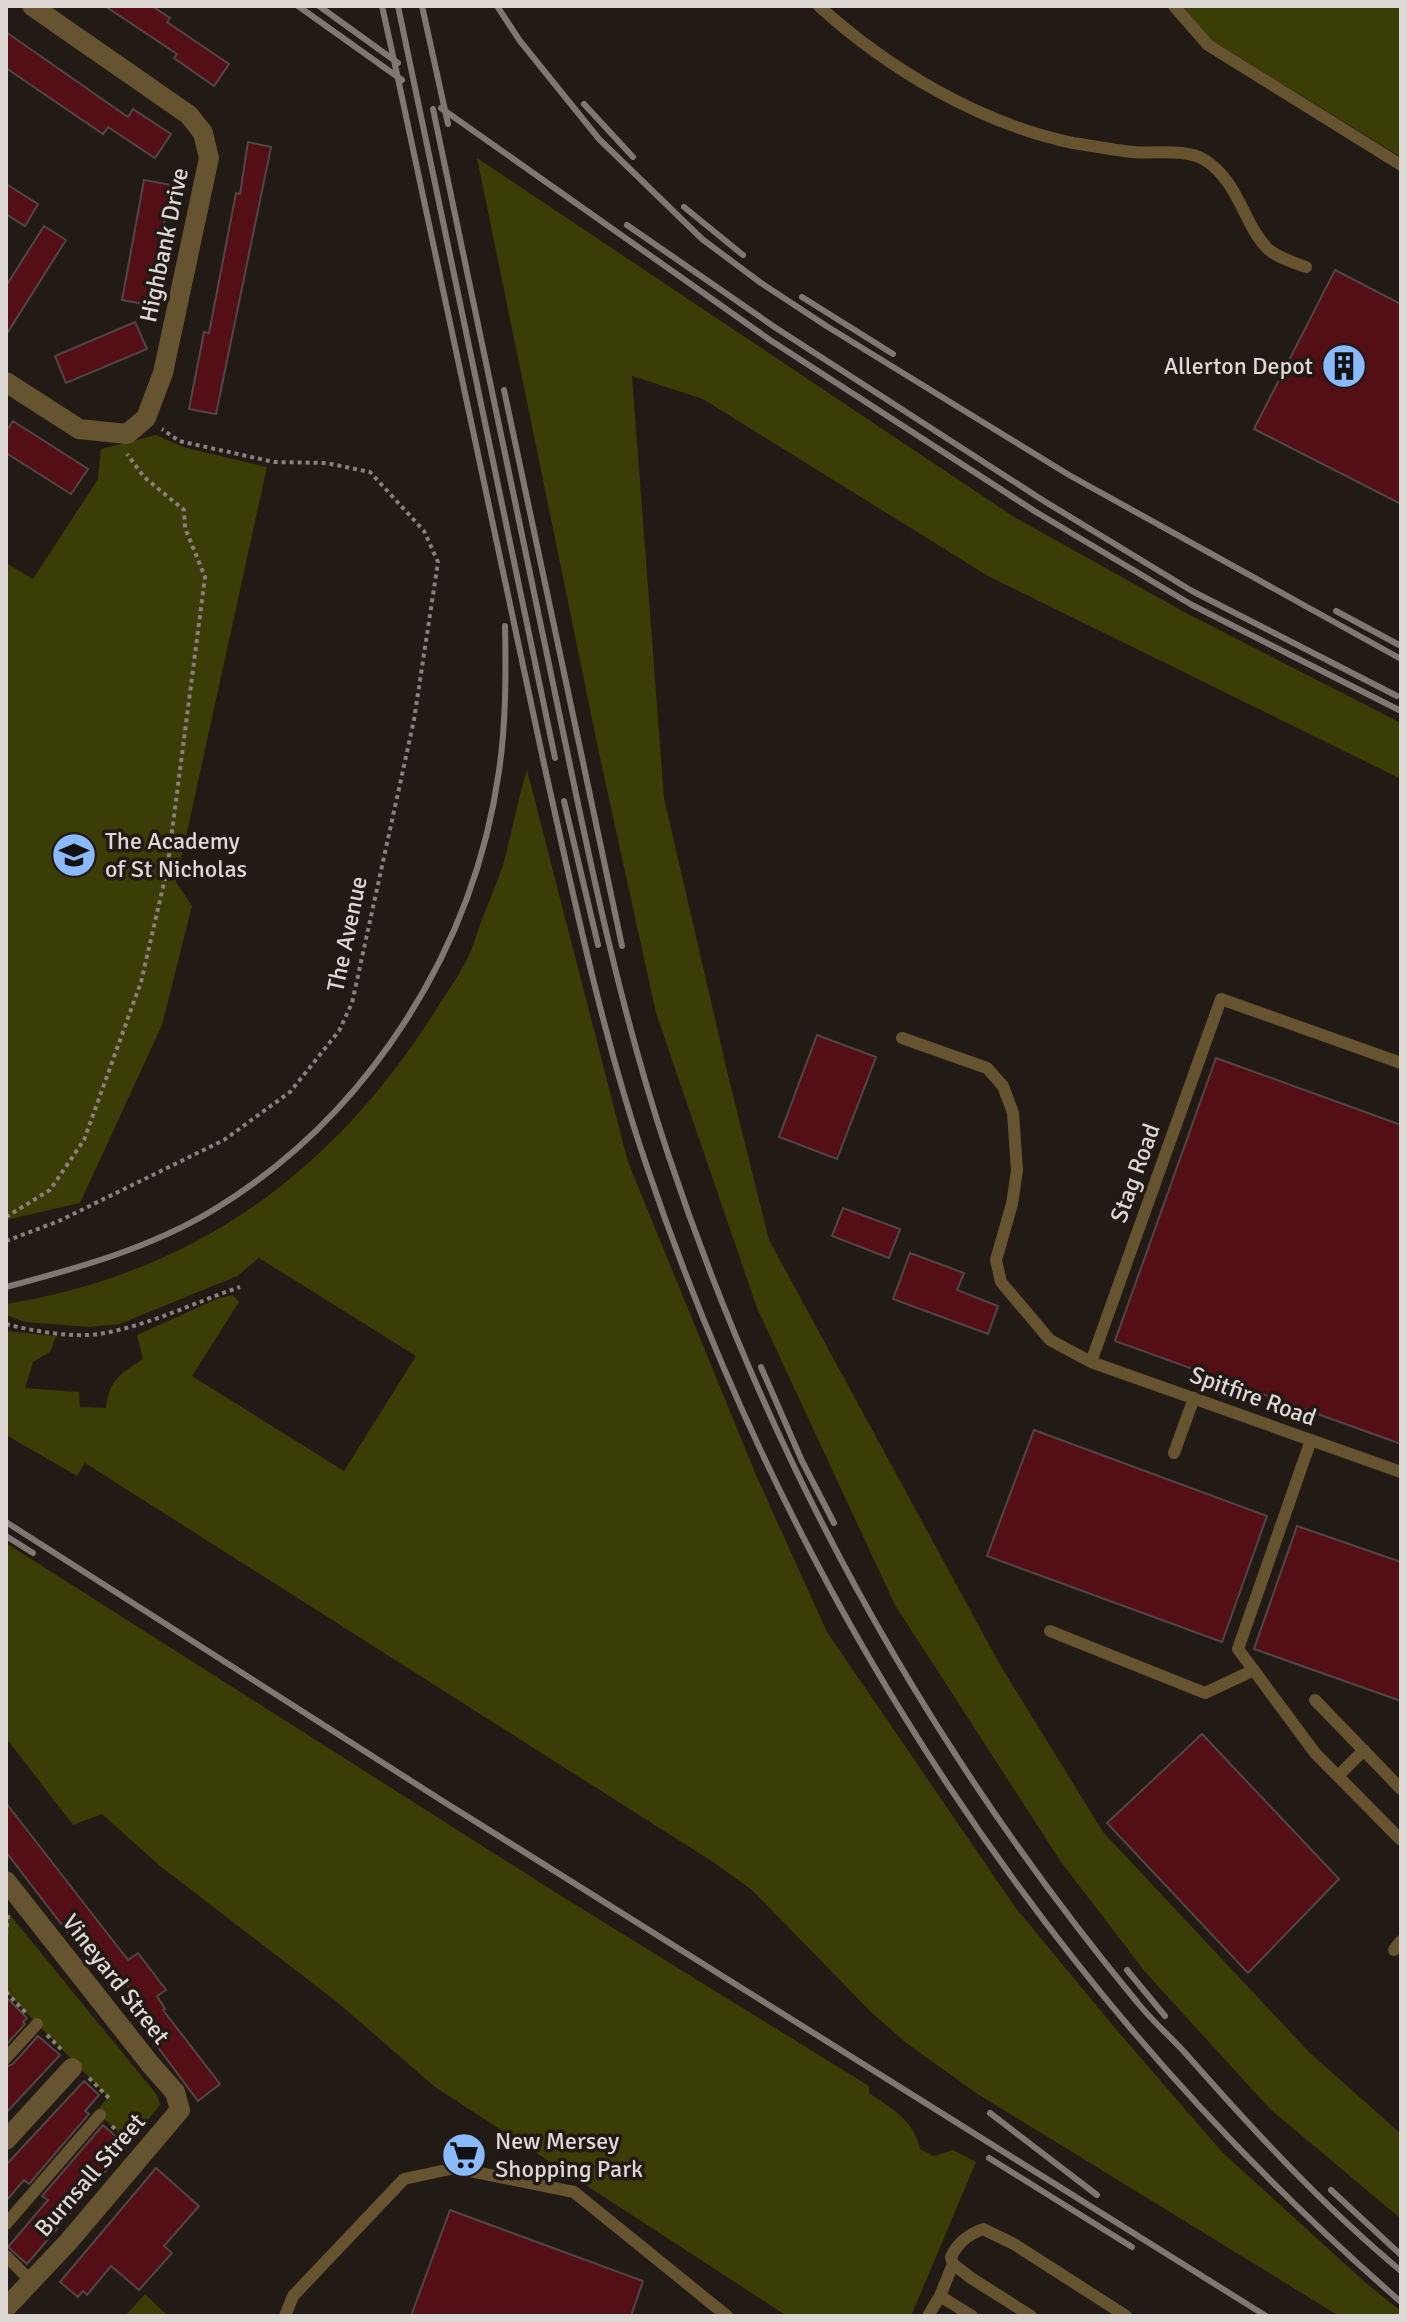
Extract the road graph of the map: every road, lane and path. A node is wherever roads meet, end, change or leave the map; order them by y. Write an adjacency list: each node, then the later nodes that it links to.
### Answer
1 (32, 6): 7 (street, Highbank Drive)
2 (819, 6): 5 (lane)
3 (1174, 6): 4 (lane)
4 (1401, 165)
5 (1306, 267)
6 (7, 385): 8 (street)
7 (146, 418): 8 (street); 12 (path, The Avenue)
8 (119, 433): 11 (path)
9 (902, 1038): 15 (lane, Spitfire Road)
10 (1401, 1063): 15 (lane, Stag Road)
11 (6, 1217)
12 (6, 1241)
13 (240, 1287): 14 (path)
14 (6, 1324)
15 (1091, 1362): 16 (lane, Spitfire Road)
16 (1194, 1398): 17 (lane, Spitfire Road); 18 (lane)
17 (1311, 1440): 19 (lane, Spitfire Road); 21 (lane)
18 (1174, 1453)
19 (1401, 1472)
20 (1050, 1631): 21 (lane)
21 (1254, 1670): 24 (lane)
22 (1315, 1700): 23 (lane)
23 (1364, 1750): 24 (lane); 25 (lane)
24 (1338, 1776): 26 (lane)
25 (1401, 1789)
26 (1401, 1840)
27 (8, 1890): 31 (street, Vineyard Street)
28 (37, 2024): 29 (lane)
29 (6, 2058)
30 (72, 2068): 33 (street)
31 (180, 2110): 37 (street, Burnsall Street)
32 (100, 2115): 34 (lane)
33 (6, 2140)
34 (6, 2224)
35 (6, 2256): 37 (lane)
36 (953, 2264): 38 (lane); 44 (lane); 45 (lane)
37 (32, 2282): 39 (street, Burnsall Street)
38 (940, 2296): 42 (lane); 43 (lane)
39 (6, 2308)
40 (285, 2316): 41 (lane)
41 (727, 2316)
42 (928, 2316)
43 (972, 2316)
44 (1031, 2316)
45 (1126, 2316)

